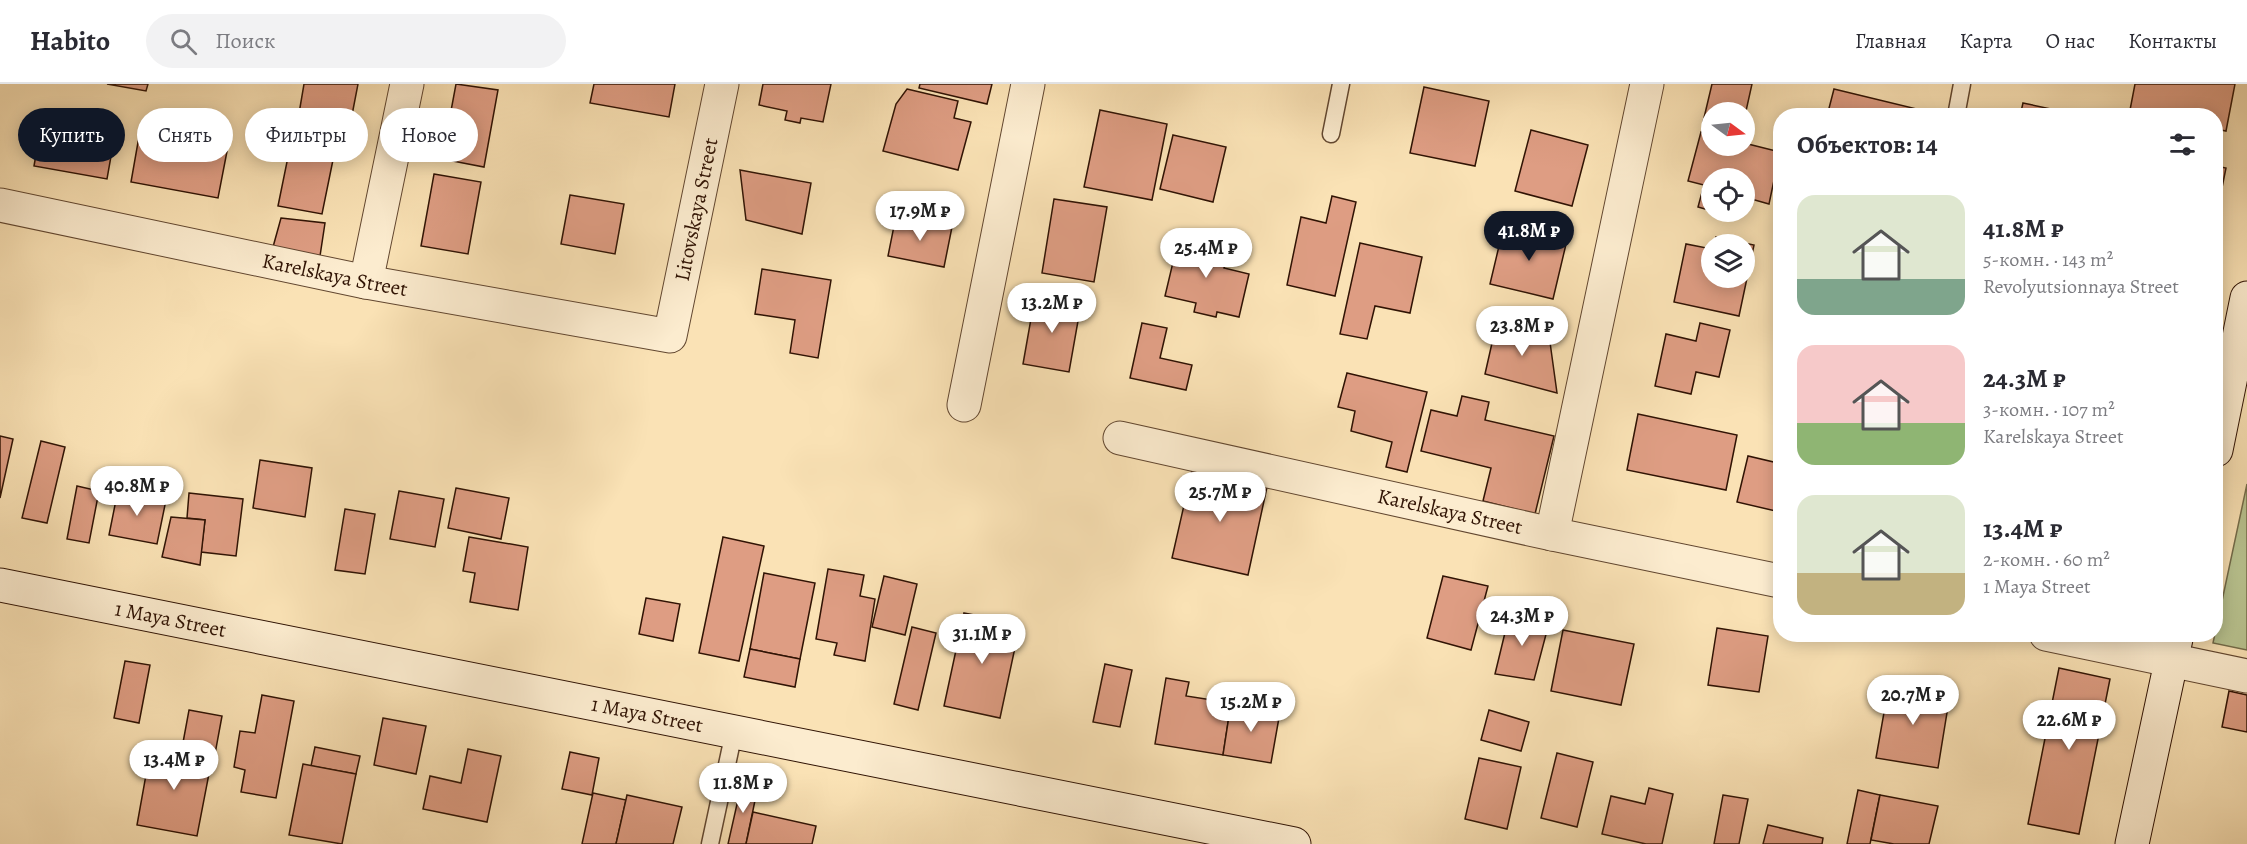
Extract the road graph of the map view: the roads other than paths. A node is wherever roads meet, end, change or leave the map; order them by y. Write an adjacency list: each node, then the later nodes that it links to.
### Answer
1 (407, 84): 10 (street)
2 (722, 84): 12 (street, Litovskaya Street)
3 (1028, 84): 13 (street)
4 (1341, 84): 8 (lane)
5 (1647, 84): 16 (street)
6 (1962, 84): 7 (lane)
7 (1958, 108)
8 (1331, 134)
9 (0, 206): 10 (street, Karelskaya Street)
10 (366, 282): 12 (street, Karelskaya Street)
11 (2247, 298): 14 (street)
12 (670, 336)
13 (964, 405)
14 (2223, 416)
15 (1120, 438): 16 (street, Karelskaya Street)
16 (1552, 534): 17 (street, Karelskaya Street)
17 (1773, 579)
18 (0, 585): 22 (street, 1 Maya Street)
19 (2125, 642): 20 (street)
20 (2174, 647): 21 (street); 25 (street)
21 (2247, 676)
22 (734, 732): 23 (lane); 24 (street, 1 Maya Street)
23 (710, 844)
24 (1294, 844)
25 (2132, 844)

